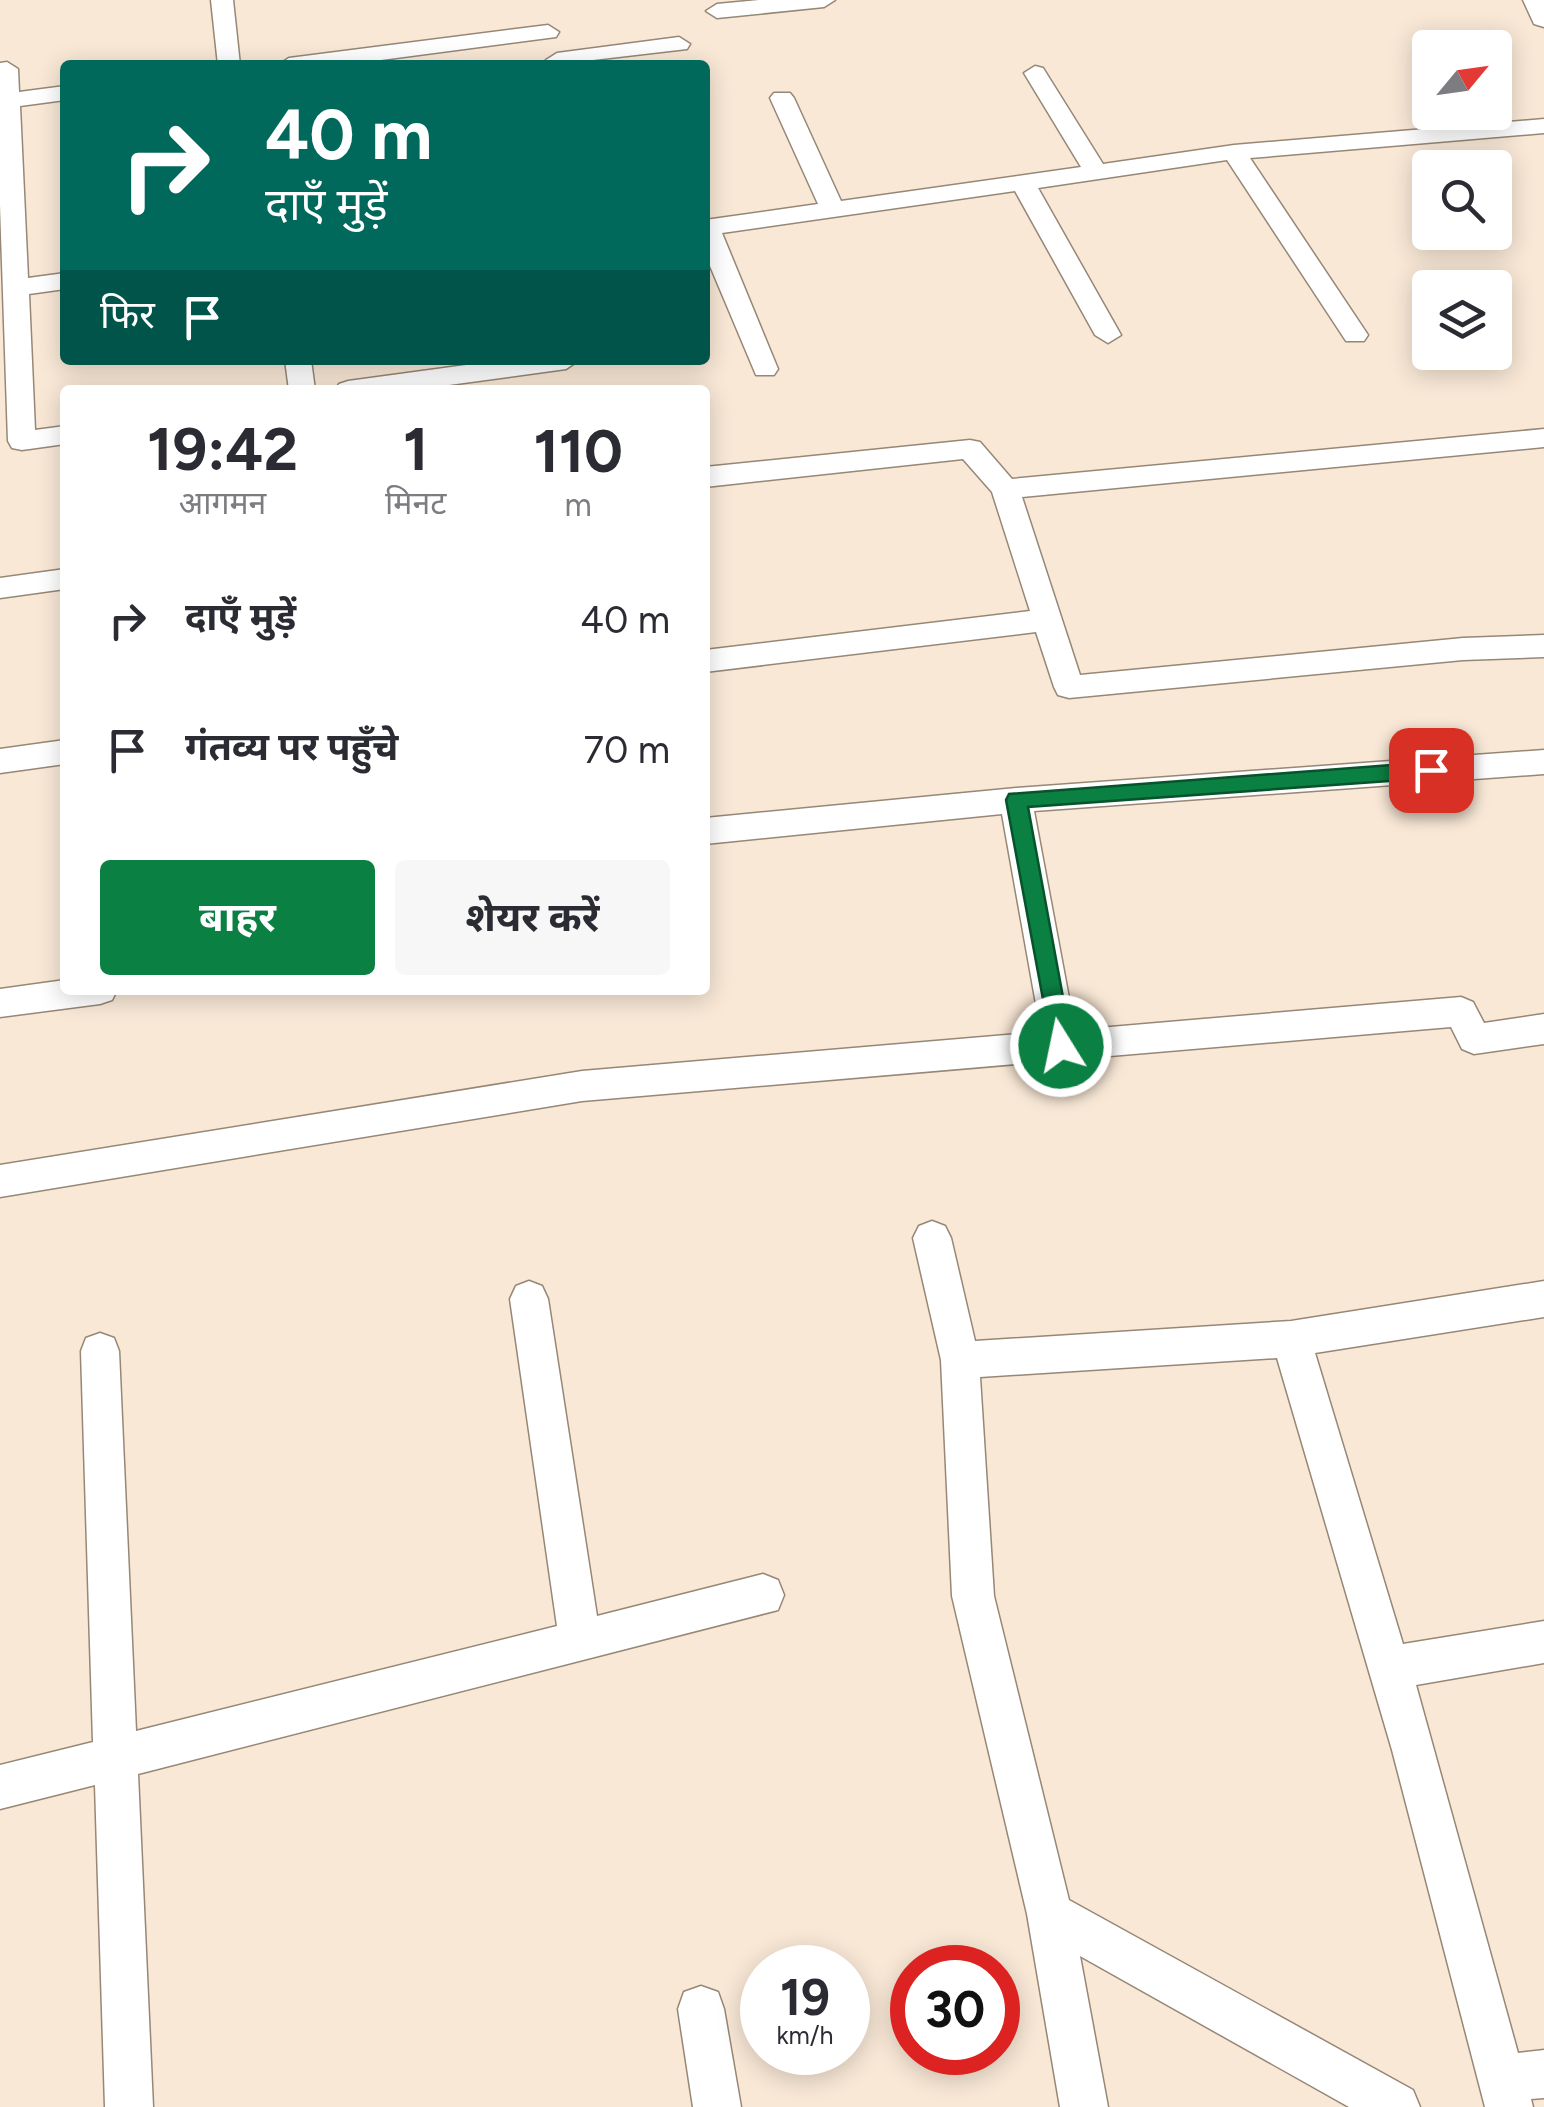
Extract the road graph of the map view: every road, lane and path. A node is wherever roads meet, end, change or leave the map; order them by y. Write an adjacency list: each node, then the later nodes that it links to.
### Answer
1 (222, 0): 7 (street)
2 (824, 0): 4 (street)
3 (1537, 0): 5 (street)
4 (717, 12)
5 (1544, 18)
6 (680, 44): 10 (street)
7 (228, 60)
8 (320, 60): 9 (street)
9 (557, 60)
10 (577, 60)
11 (0, 70): 15 (street)
12 (1035, 73): 18 (street)
13 (60, 95): 15 (street)
14 (782, 98): 21 (street)
15 (8, 100): 20 (street)
16 (1544, 126): 17 (street)
17 (1234, 152): 18 (street); 27 (street)
18 (1096, 172): 19 (street)
19 (1023, 182): 21 (street); 26 (street)
20 (6, 204): 25 (street)
21 (833, 210): 22 (street)
22 (710, 227)
23 (710, 238): 30 (street)
24 (60, 282): 25 (street)
25 (15, 288): 28 (street)
26 (1108, 335)
27 (1355, 335)
28 (9, 349): 34 (street)
29 (530, 365): 31 (street)
30 (765, 369)
31 (384, 385)
32 (60, 435): 34 (street)
33 (1544, 438): 37 (street)
34 (22, 442): 35 (street)
35 (21, 470)
36 (710, 477): 37 (street)
37 (1005, 488): 40 (street)
38 (60, 580): 39 (street)
39 (0, 588)
40 (1047, 620): 41 (street); 42 (street)
41 (1544, 646)
42 (710, 660)
43 (60, 753): 44 (street)
44 (0, 761)
45 (1544, 762): 46 (street)
46 (1016, 800): 47 (street); 51 (street)
47 (710, 831)
48 (62, 995): 49 (street)
49 (0, 1003)
50 (1544, 1029): 51 (street)
51 (1061, 1046): 52 (street)
52 (0, 1181)
53 (932, 1238): 58 (street)
54 (1544, 1298): 56 (street)
55 (529, 1300): 60 (street)
56 (1291, 1339): 58 (street); 62 (street)
57 (100, 1351): 63 (street)
58 (960, 1360): 65 (street)
59 (763, 1595): 60 (street)
60 (580, 1642): 63 (street)
61 (1544, 1642): 62 (street)
62 (1389, 1668): 67 (street)
63 (116, 1758): 64 (street); 68 (street)
64 (0, 1787)
65 (1050, 1914): 70 (street); 71 (street)
66 (701, 2009): 69 (street)
67 (1518, 2086)
68 (130, 2107)
69 (717, 2107)
70 (1084, 2107)
71 (1396, 2107)

